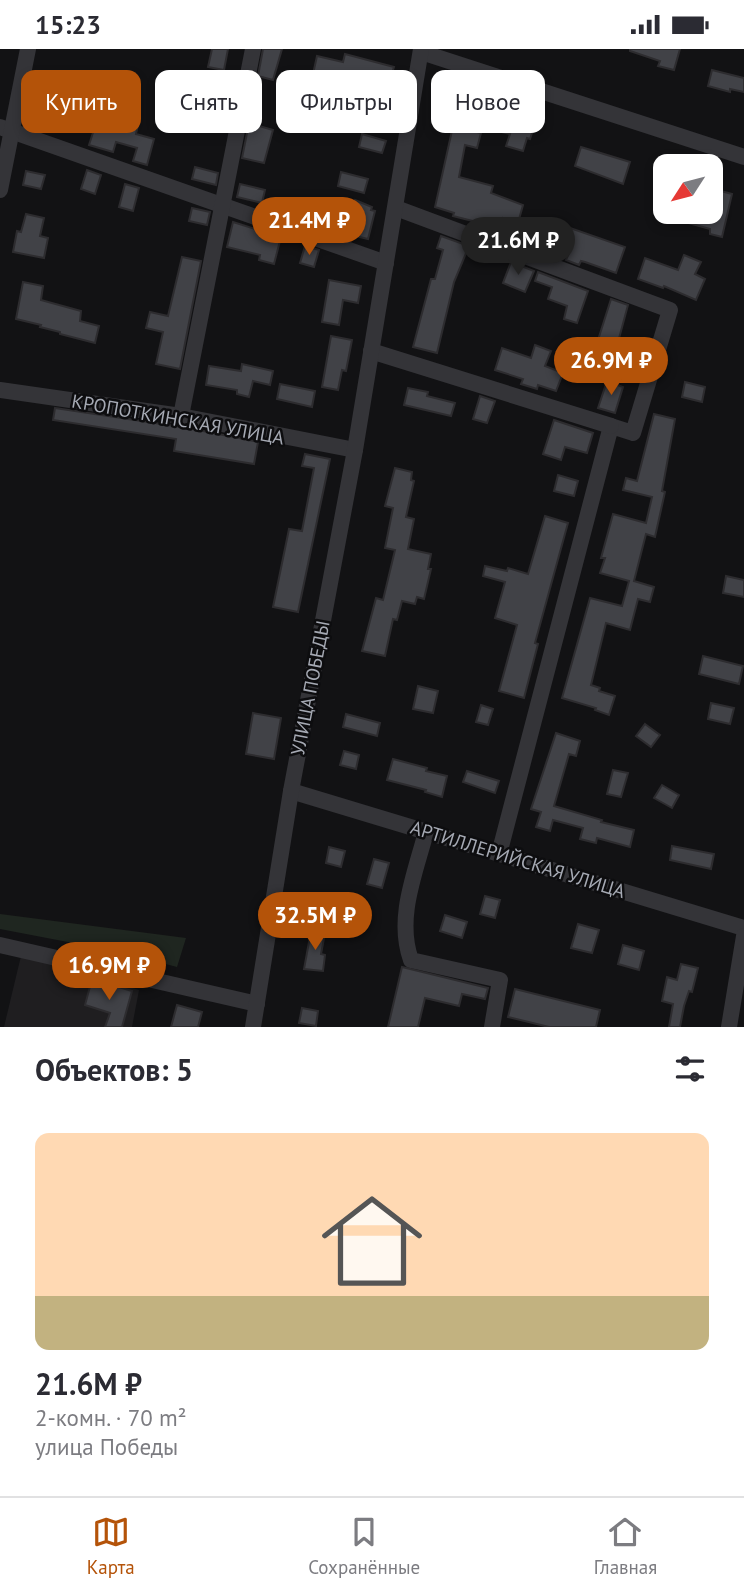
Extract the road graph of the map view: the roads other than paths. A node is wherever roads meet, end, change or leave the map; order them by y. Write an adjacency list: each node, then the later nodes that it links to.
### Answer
1 (28, 49): 4 (street)
2 (253, 49): 7 (street)
3 (421, 51): 5 (street); 8 (street, УЛИЦА ПОБЕДЫ)
4 (5, 129): 6 (street); 7 (street)
5 (744, 156)
6 (0, 190)
7 (223, 204): 9 (street); 12 (street)
8 (396, 208): 9 (street, УЛИЦА ПОБЕДЫ); 13 (street)
9 (386, 263): 10 (street, УЛИЦА ПОБЕДЫ)
10 (371, 351): 13 (street); 14 (street, УЛИЦА ПОБЕДЫ)
11 (0, 390): 12 (street, КРОПОТКИНСКАЯ УЛИЦА)
12 (181, 417): 14 (street, КРОПОТКИНСКАЯ УЛИЦА)
13 (611, 426): 17 (street)
14 (355, 450): 15 (street, УЛИЦА ПОБЕДЫ)
15 (291, 791): 16 (street, АРТИЛЛЕРИЙСКАЯ УЛИЦА); 21 (street, УЛИЦА ПОБЕДЫ)
16 (426, 832): 17 (street, АРТИЛЛЕРИЙСКАЯ УЛИЦА); 23 (street)
17 (499, 854): 18 (street, АРТИЛЛЕРИЙСКАЯ УЛИЦА)
18 (744, 928)
19 (744, 936): 24 (street)
20 (0, 945): 21 (street)
21 (257, 1004): 22 (street, УЛИЦА ПОБЕДЫ)
22 (253, 1027)
23 (492, 1027)
24 (729, 1027)

